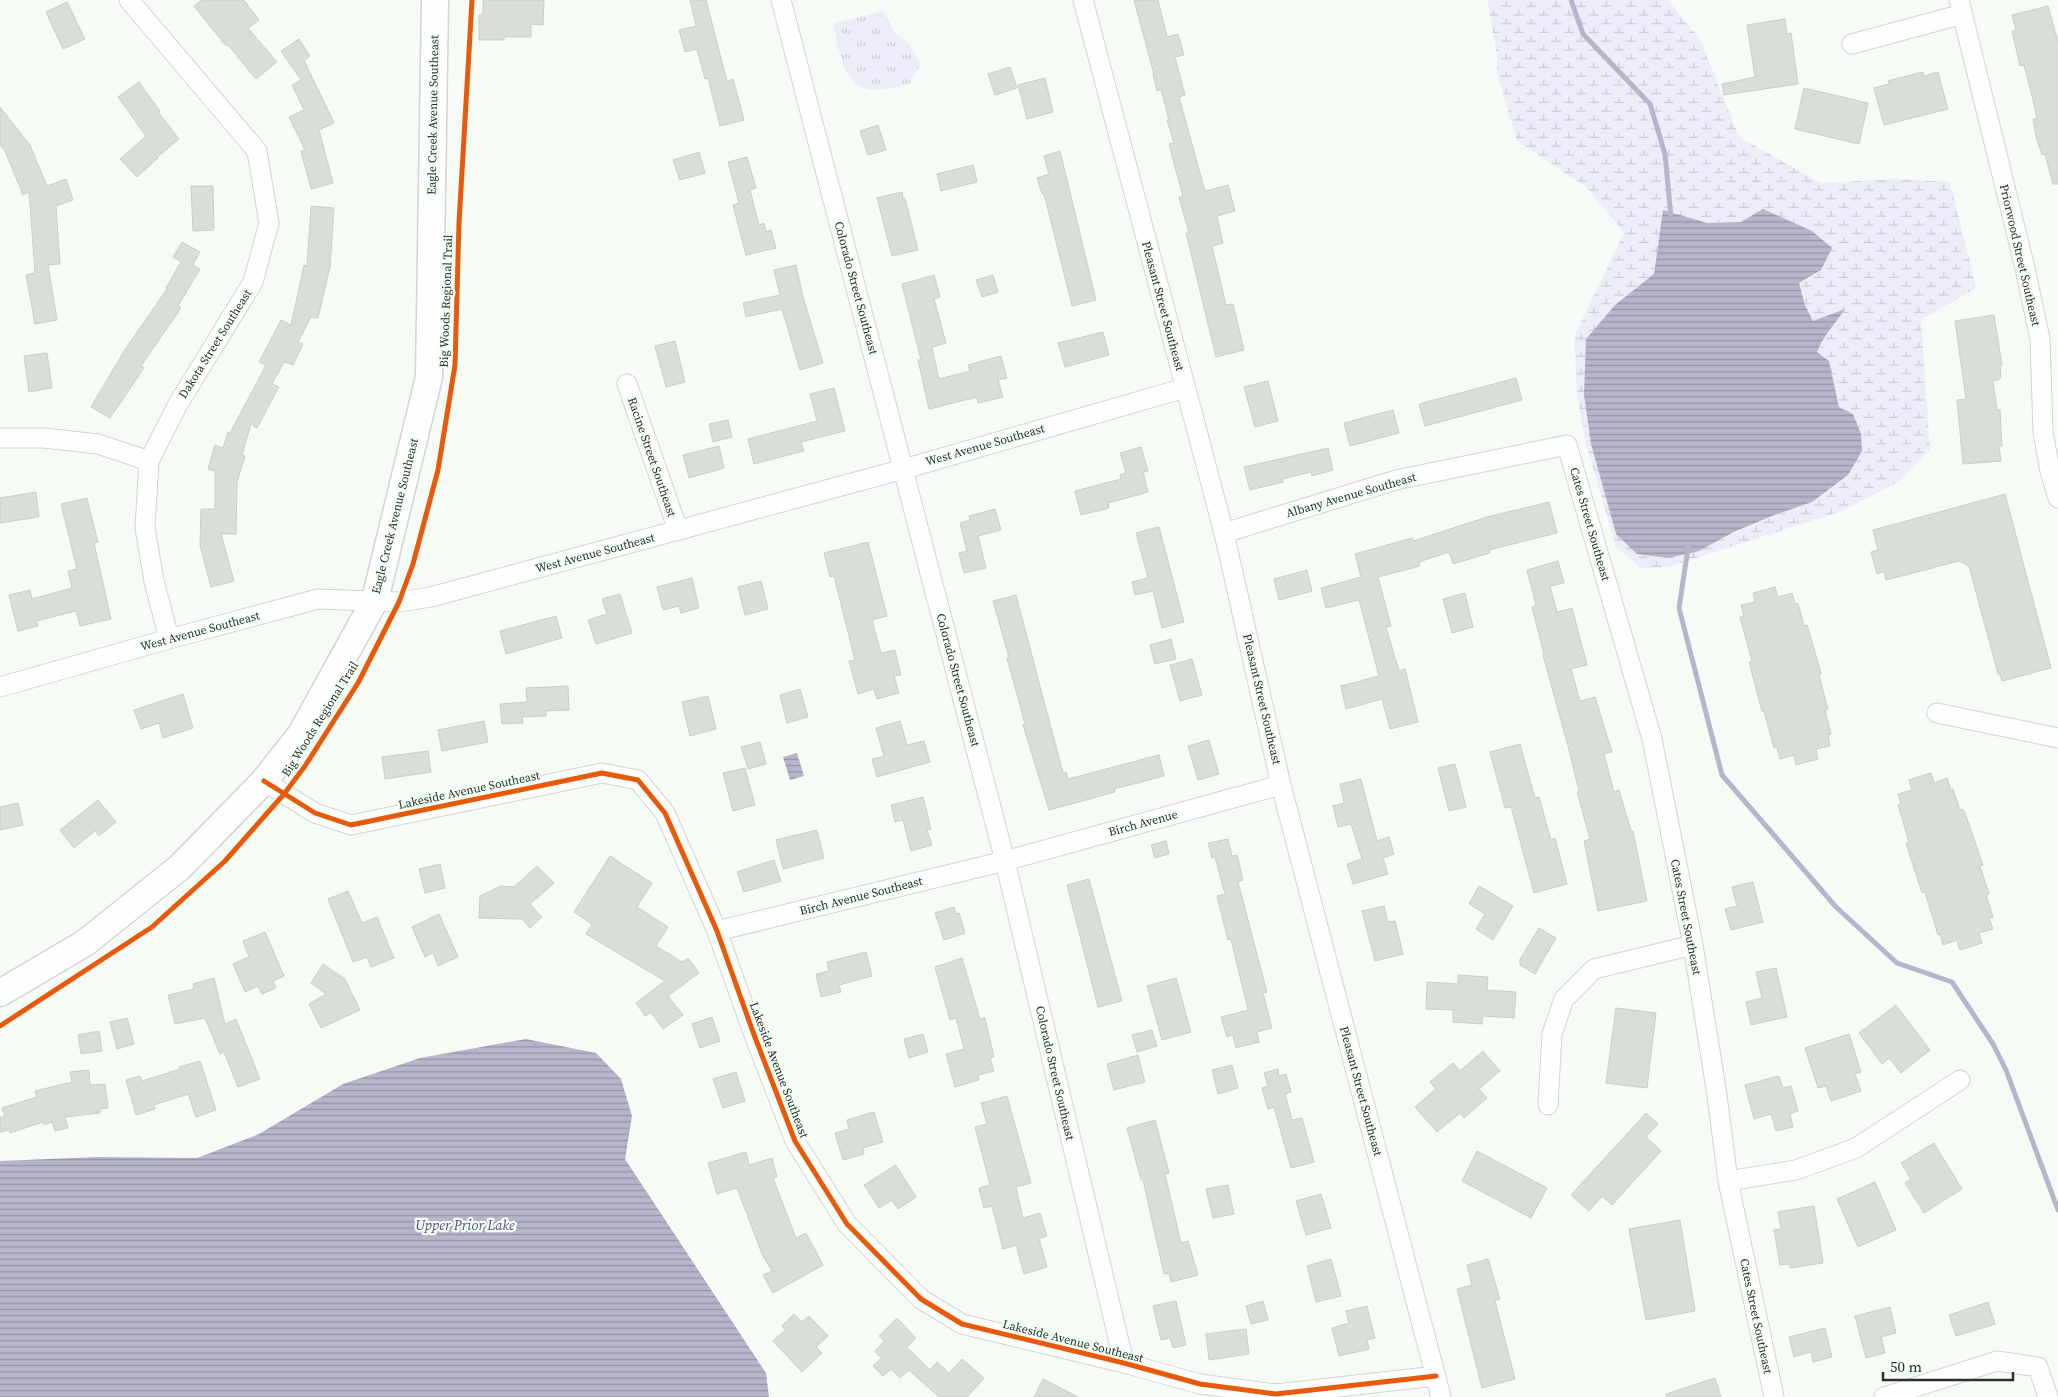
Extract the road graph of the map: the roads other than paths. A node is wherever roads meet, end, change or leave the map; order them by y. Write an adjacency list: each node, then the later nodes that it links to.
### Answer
1 (129, 0): 11 (street, Dakota Street Southeast)
2 (435, 0): 16 (main road, Eagle Creek Avenue Southeast)
3 (781, 0): 12 (street, Colorado Street Southeast)
4 (1083, 0): 8 (street, Pleasant Street Southeast)
5 (1961, 7): 6 (street, Priorwood Street Southeast); 13 (street, Priorwood Street Southeast)
6 (1852, 44)
7 (627, 384): 14 (street, Racine Street Southeast)
8 (1185, 388): 12 (street, West Avenue Southeast); 15 (street, Pleasant Street Southeast)
9 (0, 438): 11 (street)
10 (1567, 445): 15 (street, Albany Avenue Southeast); 25 (street, Cates Street Southeast)
11 (149, 461): 17 (street, Dakota Street Southeast)
12 (904, 469): 14 (street, West Avenue Southeast); 23 (street, Colorado Street Southeast)
13 (2058, 498)
14 (678, 530): 16 (street, West Avenue Southeast)
15 (1224, 534): 22 (street, Pleasant Street Southeast)
16 (375, 600): 17 (street, West Avenue Southeast); 21 (main road, Eagle Creek Avenue Southeast)
17 (169, 639): 18 (street, West Avenue Southeast)
18 (0, 687)
19 (1937, 713): 20 (street)
20 (2058, 738)
21 (264, 781): 24 (street, Lakeside Avenue Southeast); 26 (main road, Eagle Creek Avenue Southeast)
22 (1281, 785): 23 (street, Birch Avenue); 31 (street, Pleasant Street Southeast)
23 (1005, 861): 24 (street, Birch Avenue Southeast); 30 (street, Colorado Street Southeast)
24 (717, 931): 30 (street, Lakeside Avenue Southeast)
25 (1692, 945): 28 (street); 29 (street, Cates Street Southeast)
26 (0, 993)
27 (1960, 1080): 29 (street)
28 (1548, 1105)
29 (1728, 1181): 33 (street, Cates Street Southeast)
30 (1124, 1363): 31 (street, Lakeside Avenue Southeast)
31 (1436, 1376): 32 (street, Pleasant Street Southeast)
32 (1441, 1397)
33 (1774, 1397)
34 (1884, 1397): 35 (street)
35 (2048, 1397)

